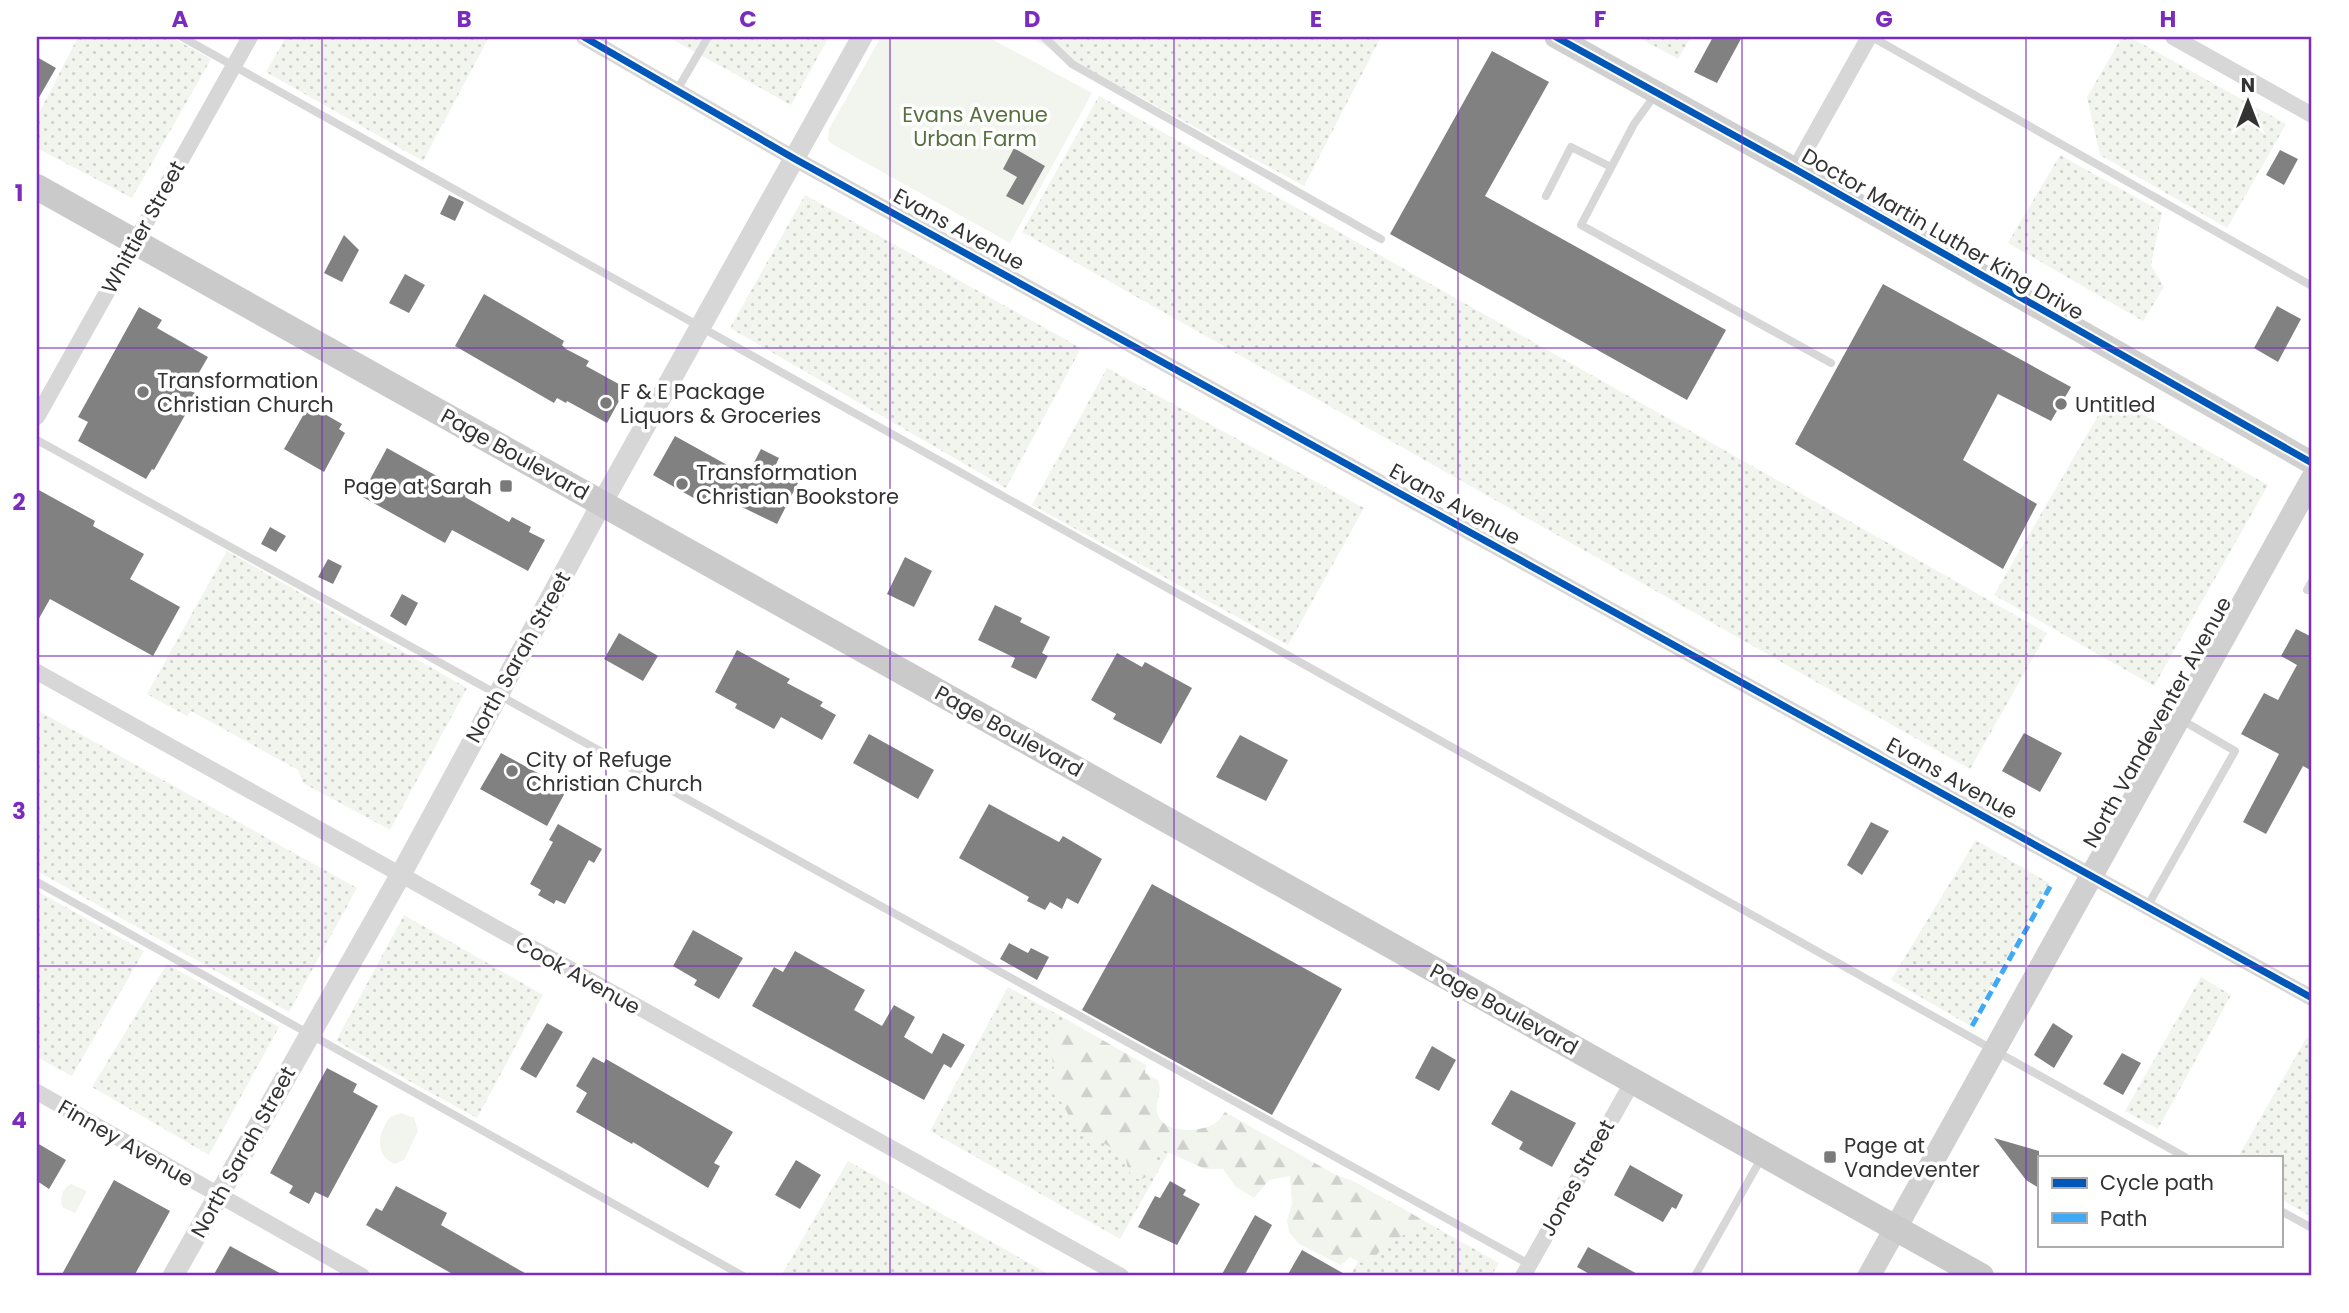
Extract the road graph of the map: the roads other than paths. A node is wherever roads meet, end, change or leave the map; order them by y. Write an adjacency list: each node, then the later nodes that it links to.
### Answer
1 (182, 37): 10 (lane)
2 (250, 37): 10 (street, Whittier Street)
3 (583, 37): 11 (street, Evans Avenue)
4 (708, 37): 11 (lane)
5 (862, 37): 14 (street, North Sarah Street)
6 (1044, 37): 19 (lane)
7 (1556, 37): 12 (main road, Doctor Martin Luther King Drive)
8 (1870, 37): 16 (street); 21 (lane)
9 (2173, 37): 13 (street)
10 (233, 66): 20 (street, Whittier Street); 22 (lane)
11 (677, 90): 14 (street, Evans Avenue)
12 (1657, 93): 15 (lane); 16 (main road, Doctor Martin Luther King Drive)
13 (2312, 114)
14 (795, 159): 22 (street, North Sarah Street); 35 (street, Evans Avenue)
15 (1611, 167): 18 (lane); 23 (lane)
16 (1794, 169): 26 (main road, Doctor Martin Luther King Drive)
17 (37, 187): 20 (main road, Page Boulevard)
18 (1546, 196)
19 (1381, 239)
20 (134, 242): 24 (street, Whittier Street); 28 (main road, Page Boulevard)
21 (2312, 286)
22 (701, 327): 28 (street, North Sarah Street); 40 (lane)
23 (1831, 363)
24 (37, 417)
25 (37, 440): 32 (lane)
26 (2312, 463)
27 (2312, 478): 33 (main road, North Vandeventer Avenue)
28 (602, 503): 32 (street, North Sarah Street); 41 (main road, Page Boulevard)
29 (2312, 581): 30 (lane)
30 (2307, 590)
31 (37, 672): 34 (street, Cook Avenue)
32 (497, 694): 34 (street, North Sarah Street); 49 (lane)
33 (2179, 719): 35 (main road, North Vandeventer Avenue); 37 (lane)
34 (400, 876): 39 (street, North Sarah Street); 53 (street, Cook Avenue)
35 (2092, 876): 37 (street, Evans Avenue); 40 (main road, North Vandeventer Avenue)
36 (37, 882): 39 (lane)
37 (2147, 906): 38 (street, Evans Avenue)
38 (2312, 998)
39 (310, 1034): 45 (street, North Sarah Street); 52 (lane)
40 (1995, 1051): 44 (lane); 47 (main road, North Vandeventer Avenue)
41 (1633, 1081): 43 (main road, Page Boulevard); 49 (street, Jones Street)
42 (37, 1092): 45 (street, Finney Avenue)
43 (1764, 1154): 47 (main road, Page Boulevard); 54 (lane)
44 (2184, 1156)
45 (218, 1195): 50 (street, North Sarah Street); 51 (street, Finney Avenue)
46 (2282, 1212): 48 (lane)
47 (1895, 1228): 55 (main road, North Vandeventer Avenue); 56 (main road, Page Boulevard)
48 (2312, 1228)
49 (1526, 1270)
50 (173, 1276)
51 (362, 1276)
52 (743, 1276)
53 (1121, 1276)
54 (1695, 1276)
55 (1869, 1276)
56 (1981, 1276)

